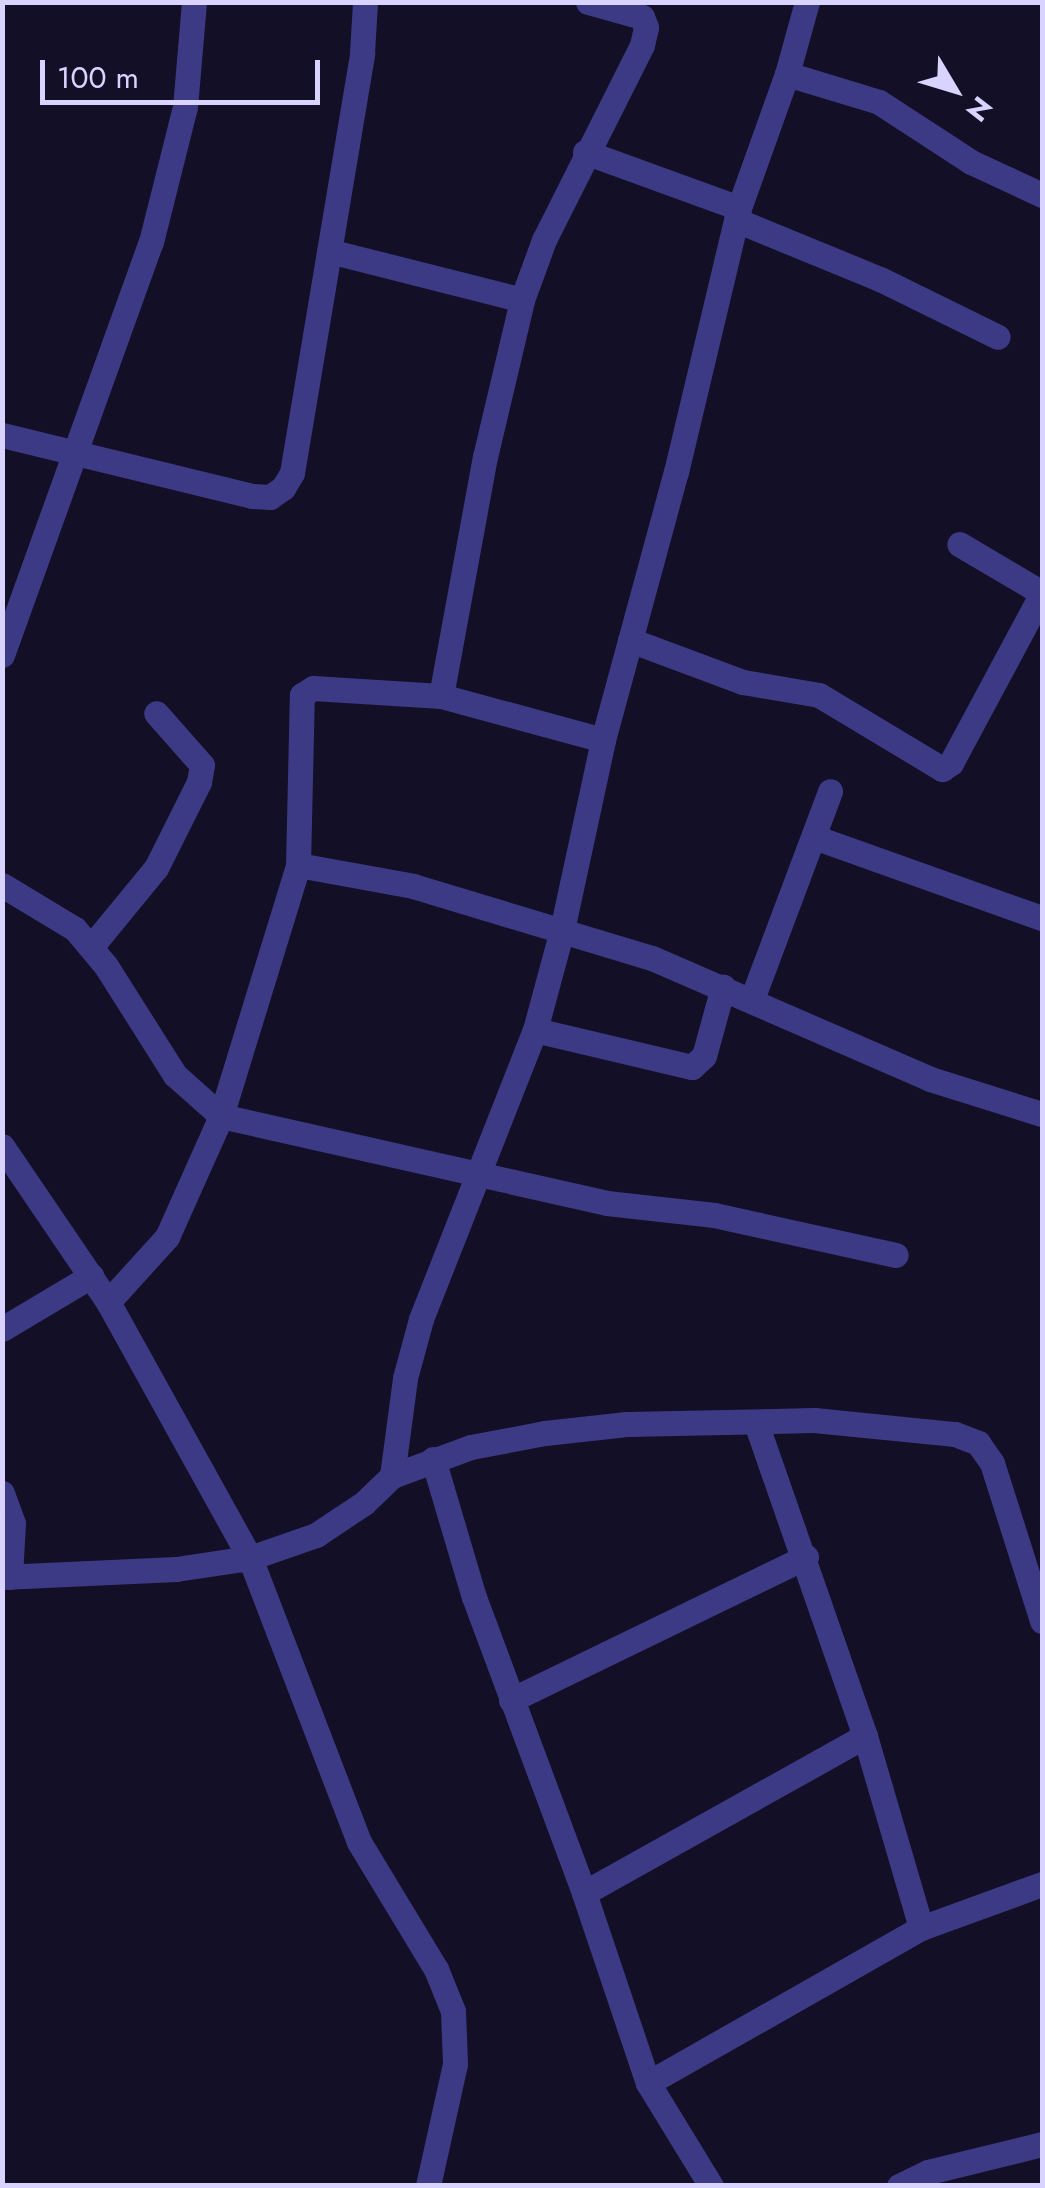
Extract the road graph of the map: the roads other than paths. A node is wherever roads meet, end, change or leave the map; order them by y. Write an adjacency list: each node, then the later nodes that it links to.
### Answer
1 (194, 2): 13 (street)
2 (365, 2): 9 (street)
3 (807, 2): 5 (street)
4 (604, 5): 6 (street)
5 (787, 74): 7 (street); 8 (street)
6 (585, 152): 8 (street); 10 (street)
7 (1042, 195)
8 (738, 214): 11 (street); 15 (street)
9 (329, 251): 10 (street); 13 (street)
10 (522, 300): 17 (street)
11 (998, 337)
12 (2, 435): 13 (street)
13 (74, 451): 16 (street)
14 (959, 544): 15 (street)
15 (630, 640): 19 (street)
16 (2, 654)
17 (440, 696): 19 (street); 22 (street)
18 (156, 713): 26 (street)
19 (602, 740): 25 (street)
20 (830, 791): 21 (street)
21 (814, 837): 24 (street); 28 (street)
22 (298, 864): 25 (street); 31 (street)
23 (2, 885): 26 (street)
24 (1042, 918)
25 (562, 930): 27 (street); 29 (street)
26 (91, 947): 31 (street)
27 (722, 987): 28 (street); 29 (street)
28 (752, 999): 30 (street)
29 (535, 1030): 33 (street)
30 (1042, 1114)
31 (221, 1116): 33 (street); 36 (street)
32 (2, 1146): 35 (street)
33 (480, 1172): 34 (street); 40 (street)
34 (896, 1255)
35 (91, 1276): 36 (street); 37 (street)
36 (108, 1302): 43 (street)
37 (2, 1329)
38 (756, 1423): 39 (street); 42 (street); 45 (street)
39 (433, 1459): 40 (street); 46 (street)
40 (392, 1476): 43 (street)
41 (2, 1493): 44 (street)
42 (806, 1557): 46 (street); 47 (street)
43 (250, 1558): 44 (street); 53 (street)
44 (6, 1577)
45 (1042, 1621)
46 (511, 1700): 49 (street)
47 (864, 1736): 49 (street); 50 (street)
48 (1042, 1884): 50 (street)
49 (584, 1893): 51 (street)
50 (921, 1928): 51 (street)
51 (648, 2083): 54 (street)
52 (1042, 2144): 55 (street)
53 (428, 2186)
54 (711, 2186)
55 (899, 2186)

